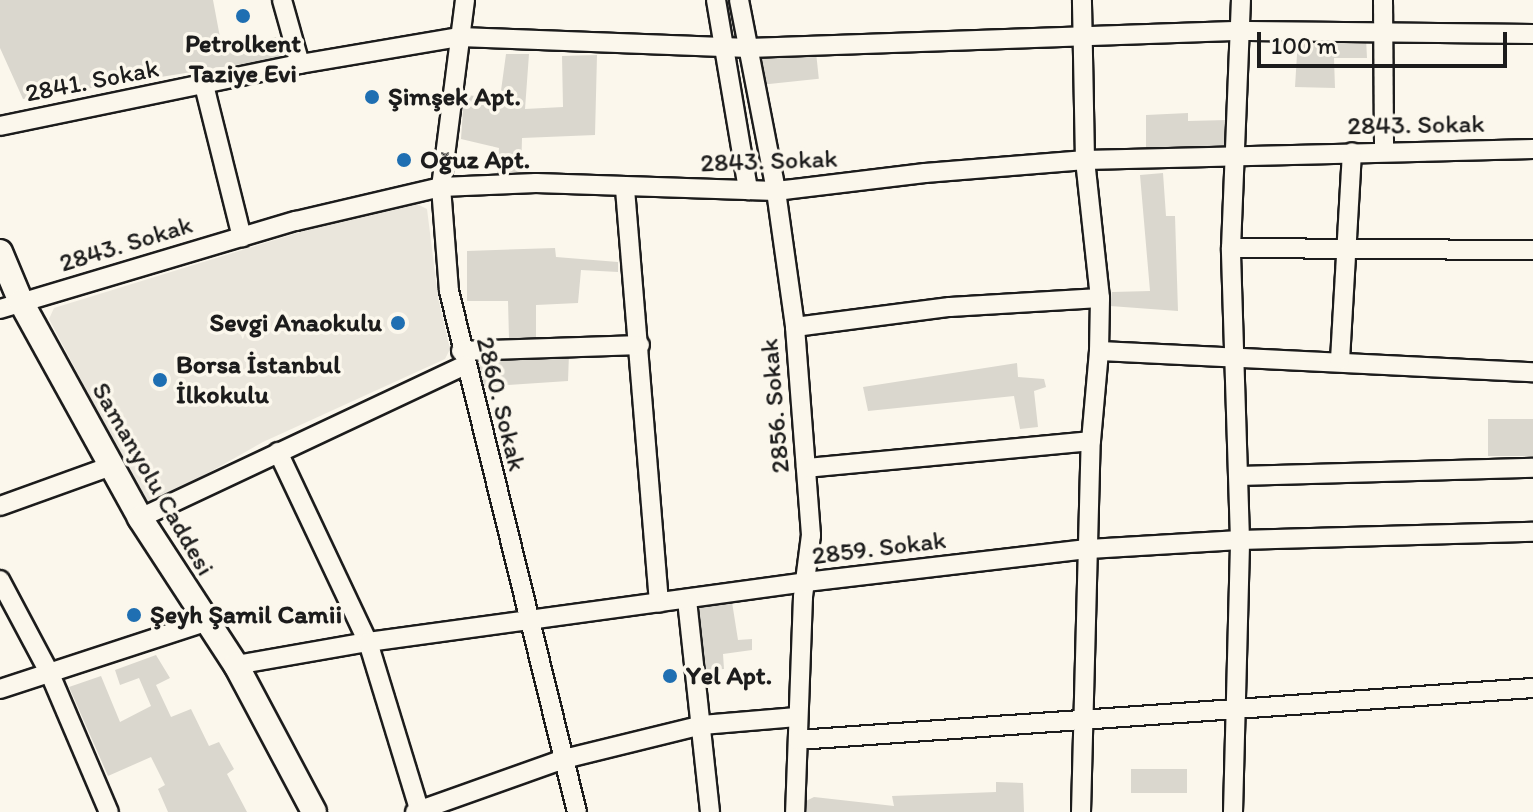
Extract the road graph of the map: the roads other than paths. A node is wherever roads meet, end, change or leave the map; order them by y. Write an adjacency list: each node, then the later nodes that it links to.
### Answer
1 (282, 0): 15 (street)
2 (465, 0): 12 (street, 2860. Sokak)
3 (716, 0): 13 (street)
4 (739, 0): 14 (street, 2856. Sokak)
5 (1082, 0): 11 (street)
6 (1241, 0): 8 (street)
7 (1383, 0): 9 (street)
8 (1241, 31): 9 (street, 2841. Sokak); 11 (street, 2841. Sokak); 21 (street)
9 (1383, 31): 10 (street, 2841. Sokak); 19 (street)
10 (1533, 34)
11 (1083, 36): 14 (street, 2841. Sokak); 22 (street)
12 (460, 37): 13 (street, 2841. Sokak); 15 (street, 2841. Sokak); 23 (street, 2860. Sokak)
13 (723, 47): 14 (street, 2841. Sokak); 25 (street)
14 (749, 48): 26 (street, 2856. Sokak)
15 (300, 64): 16 (street, 2841. Sokak)
16 (204, 85): 17 (street, 2841. Sokak); 27 (street)
17 (0, 126)
18 (1533, 149): 19 (street, 2843. Sokak)
19 (1384, 151): 20 (street, 2843. Sokak)
20 (1352, 152): 21 (street, 2843. Sokak); 28 (street)
21 (1233, 154): 22 (street, 2843. Sokak); 29 (street)
22 (1085, 160): 26 (street, 2843. Sokak); 32 (street)
23 (441, 187): 24 (street, 2843. Sokak); 27 (street, 2843. Sokak); 38 (street, 2860. Sokak)
24 (625, 189): 25 (street, 2843. Sokak); 35 (street)
25 (748, 190): 26 (street, 2843. Sokak)
26 (776, 191): 34 (street, 2856. Sokak)
27 (242, 237): 33 (street, 2843. Sokak)
28 (1348, 247): 29 (street); 30 (street); 39 (street)
29 (1231, 248): 37 (street)
30 (1533, 250)
31 (0, 252): 33 (street, Samanyolu Caddesi)
32 (1100, 298): 34 (street); 36 (street)
33 (11, 306): 43 (street, Samanyolu Caddesi)
34 (795, 327): 44 (street, 2856. Sokak)
35 (640, 345): 38 (street); 55 (street)
36 (1099, 351): 37 (street); 41 (street)
37 (1234, 356): 39 (street); 46 (street)
38 (463, 358): 42 (street); 57 (street, 2860. Sokak)
39 (1340, 360): 40 (street)
40 (1533, 372)
41 (1091, 441): 44 (street); 51 (street)
42 (278, 452): 48 (street); 58 (street)
43 (111, 466): 47 (street); 48 (street, Samanyolu Caddesi)
44 (806, 468): 53 (street, 2856. Sokak)
45 (1533, 468): 46 (street)
46 (1239, 476): 50 (street)
47 (0, 506)
48 (140, 518): 56 (street, Samanyolu Caddesi)
49 (1533, 532): 50 (street, 2859. Sokak)
50 (1240, 540): 51 (street, 2859. Sokak); 63 (street)
51 (1089, 549): 53 (street, 2859. Sokak); 65 (street)
52 (0, 580): 60 (street)
53 (806, 582): 54 (street, 2859. Sokak); 64 (street, 2856. Sokak)
54 (687, 600): 55 (street, 2859. Sokak); 66 (street)
55 (659, 603): 57 (street, 2859. Sokak)
56 (205, 622): 59 (street, Samanyolu Caddesi); 60 (street)
57 (528, 623): 58 (street, 2859. Sokak); 68 (street, 2860. Sokak)
58 (368, 642): 59 (street, 2859. Sokak); 69 (street)
59 (236, 665): 71 (street, Samanyolu Caddesi)
60 (50, 674): 62 (street); 70 (street)
61 (1533, 688): 63 (street)
62 (0, 689)
63 (1237, 707): 65 (street); 76 (street)
64 (797, 717): 66 (street); 67 (street, 2856. Sokak)
65 (1085, 720): 67 (street); 75 (street)
66 (702, 725): 68 (street); 73 (street)
67 (798, 740): 74 (street, 2856. Sokak)
68 (564, 759): 69 (street); 72 (street, 2860. Sokak)
69 (418, 811)
70 (109, 812)
71 (314, 812)
72 (577, 812)
73 (710, 812)
74 (795, 812)
75 (1081, 812)
76 (1233, 812)

